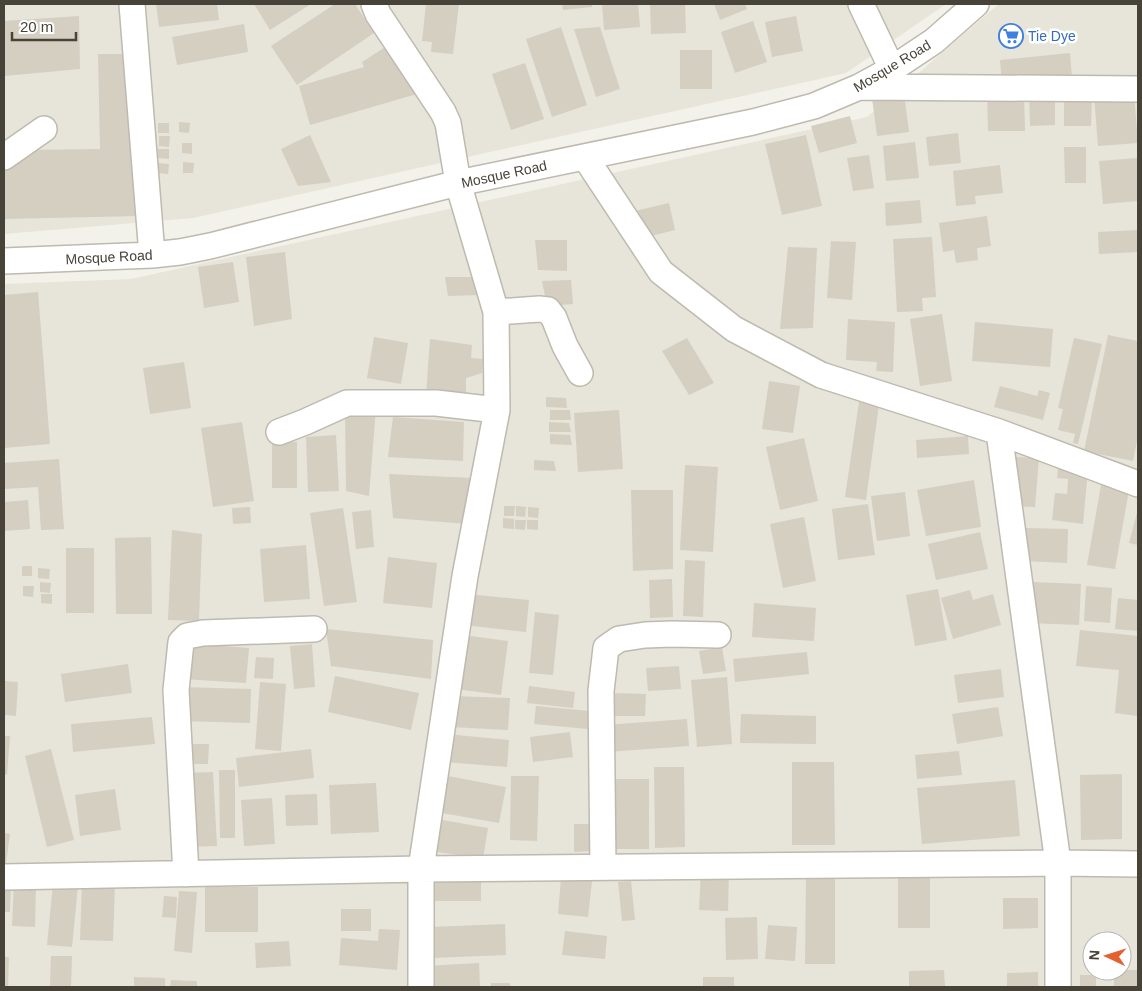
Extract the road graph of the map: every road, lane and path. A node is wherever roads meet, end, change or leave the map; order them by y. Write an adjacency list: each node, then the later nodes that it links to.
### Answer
1 (132, 4): 12 (street)
2 (374, 4): 11 (street)
3 (861, 4): 5 (street)
4 (976, 4): 5 (street, Mosque Road)
5 (892, 69): 6 (street, Mosque Road)
6 (859, 87): 7 (street); 10 (street, Mosque Road)
7 (1138, 89)
8 (44, 129): 9 (street)
9 (4, 157)
10 (584, 157): 11 (street, Mosque Road); 18 (street)
11 (458, 183): 12 (street, Mosque Road); 14 (street)
12 (152, 255): 13 (street, Mosque Road)
13 (4, 261)
14 (496, 312): 15 (street); 16 (street)
15 (580, 373)
16 (497, 410): 17 (street); 25 (street)
17 (279, 432)
18 (998, 432): 19 (street); 22 (street)
19 (1138, 484)
20 (314, 629): 26 (street)
21 (718, 635): 24 (street)
22 (1058, 863): 23 (street); 24 (street); 29 (street)
23 (1138, 864)
24 (603, 867): 25 (street)
25 (421, 869): 26 (street); 28 (street)
26 (186, 874): 27 (street)
27 (4, 877)
28 (420, 987)
29 (1058, 987)

